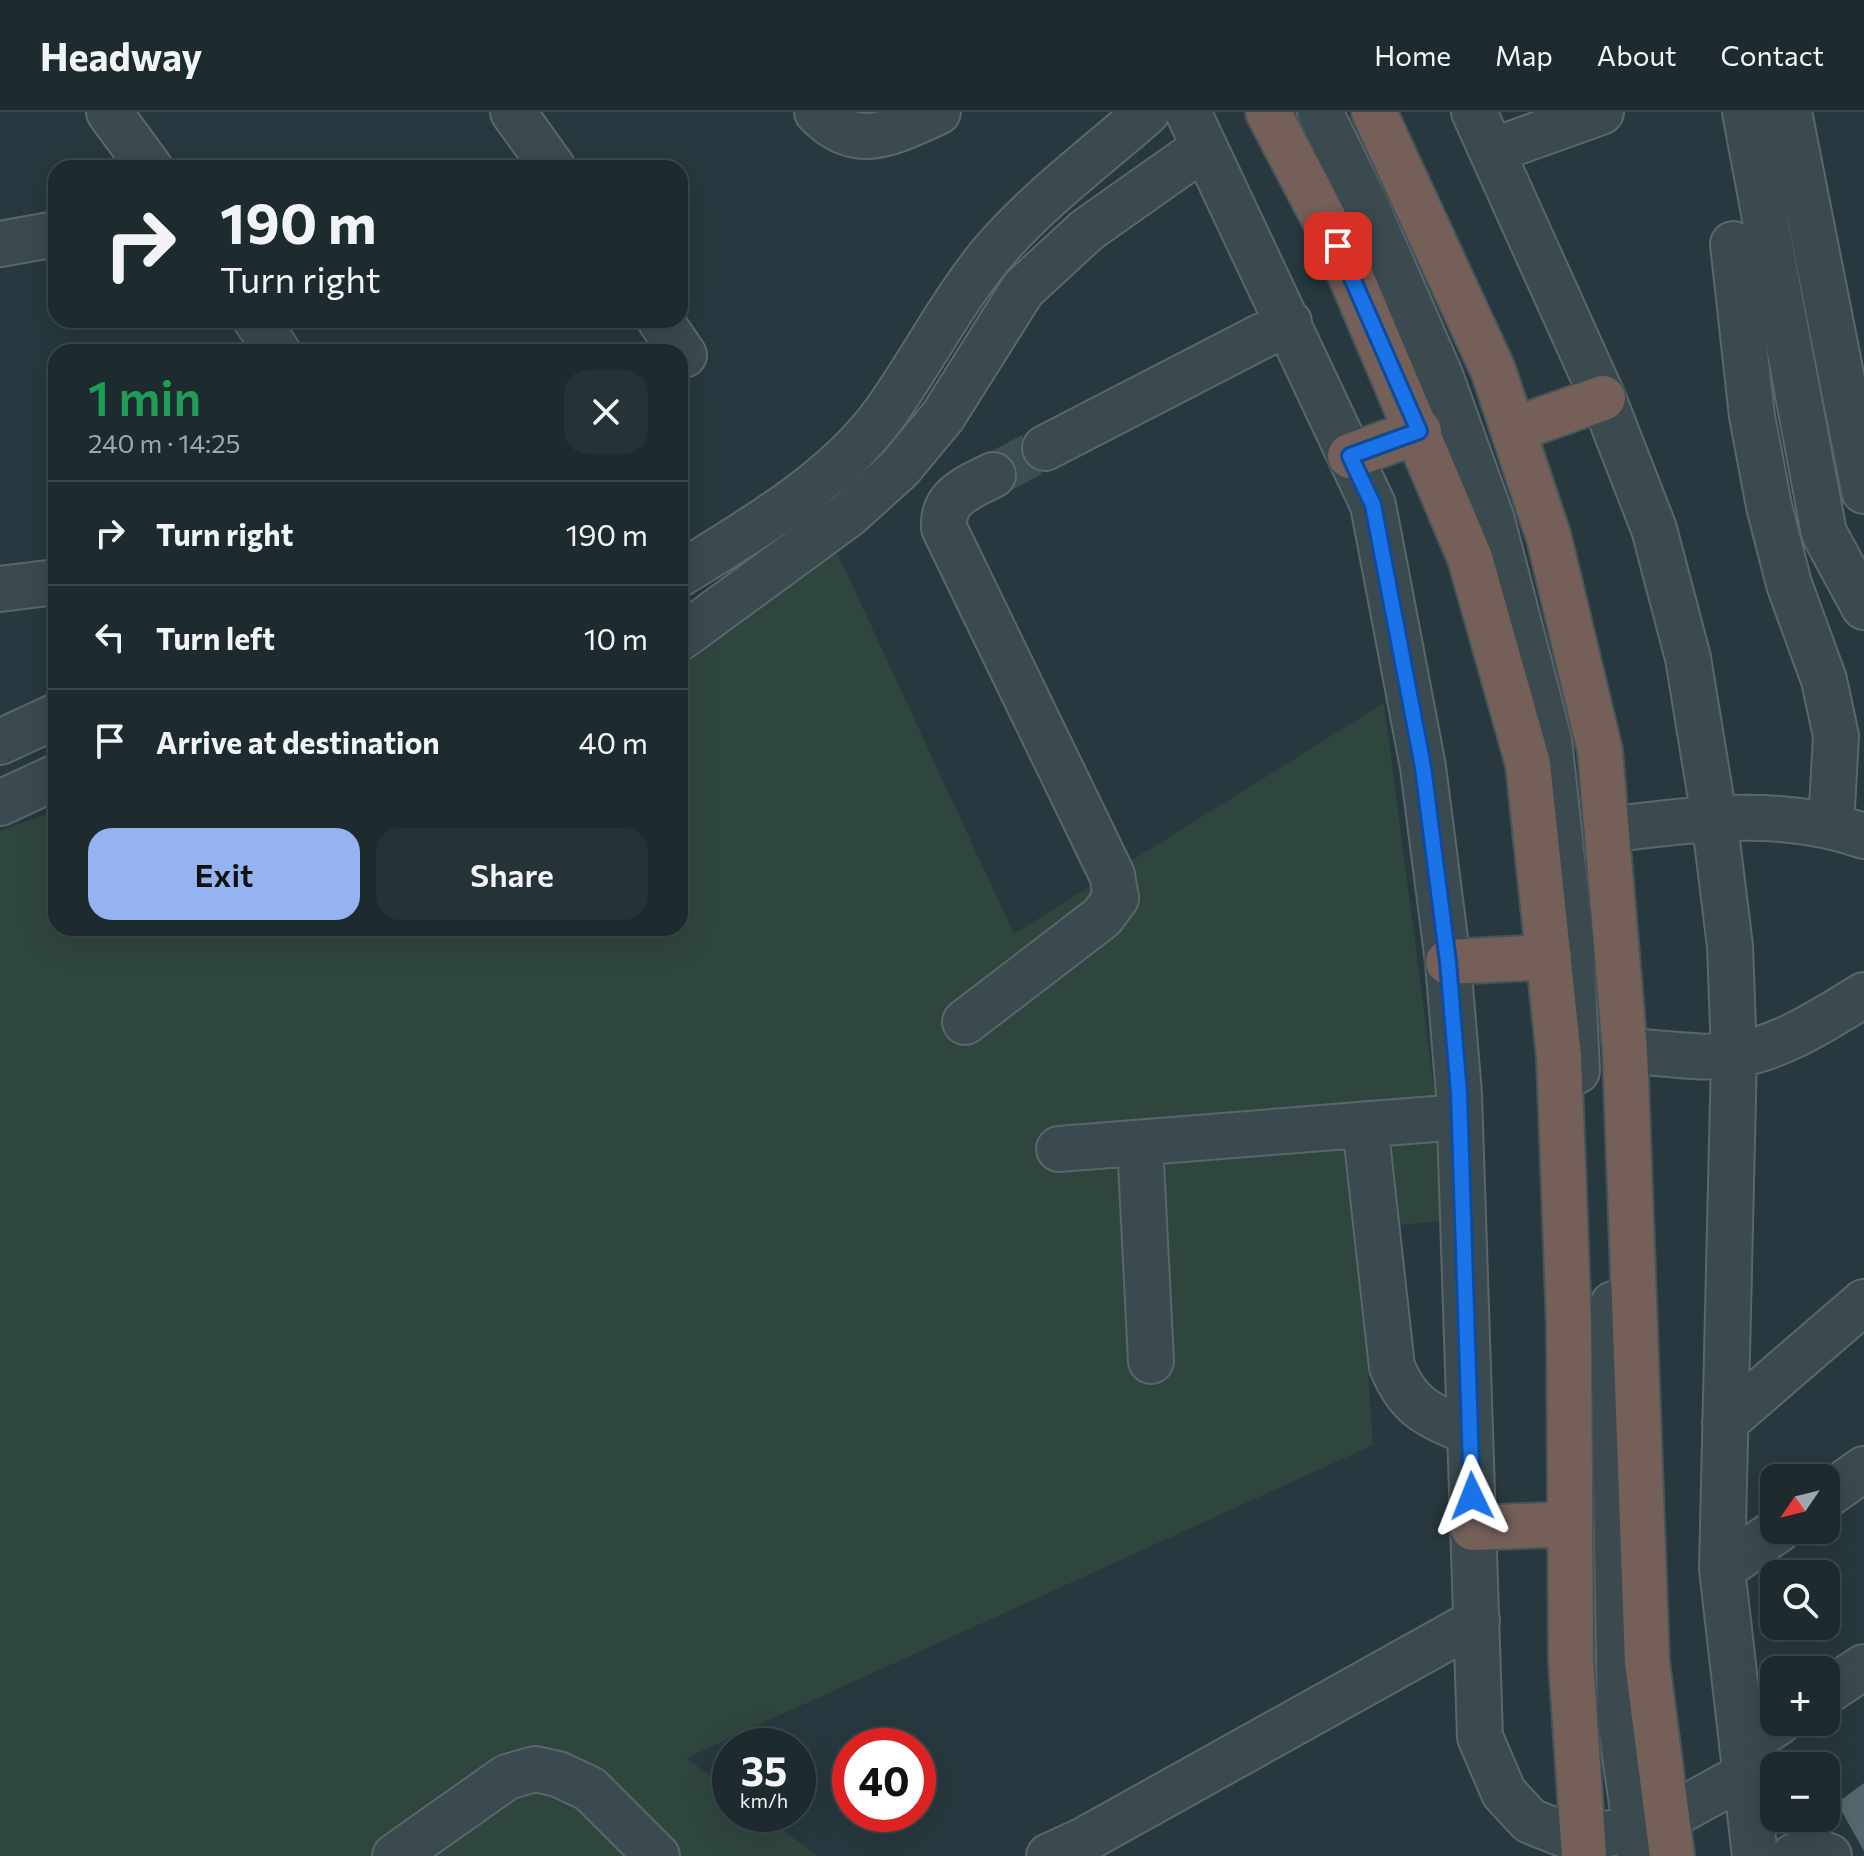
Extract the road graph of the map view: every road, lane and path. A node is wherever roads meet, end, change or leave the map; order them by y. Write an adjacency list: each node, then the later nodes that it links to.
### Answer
1 (513, 112): 16 (street)
2 (817, 112): 3 (street)
3 (938, 112)
4 (1147, 112): 28 (street)
5 (1268, 112): 23 (highway)
6 (1320, 112): 65 (street)
7 (1354, 112): 65 (street)
8 (1374, 112): 22 (highway)
9 (1601, 112): 13 (street)
10 (1745, 112): 31 (street)
11 (1789, 112): 27 (street)
12 (128, 119): 15 (street)
13 (1481, 123): 21 (street)
14 (1196, 130): 20 (street); 32 (street)
15 (146, 160)
16 (547, 160)
17 (48, 235): 18 (street)
18 (0, 244)
19 (1733, 244): 39 (street)
20 (1289, 322): 24 (street); 25 (street)
21 (1603, 398): 22 (highway); 37 (street)
22 (1513, 430): 38 (highway)
23 (1419, 431): 25 (highway); 40 (highway)
24 (1045, 448)
25 (1350, 456): 41 (street)
26 (993, 475): 43 (street)
27 (1864, 491)
28 (688, 569)
29 (48, 583): 30 (street)
30 (0, 589)
31 (1864, 607)
32 (688, 632)
33 (48, 720): 34 (street)
34 (0, 742)
35 (48, 781): 36 (street)
36 (0, 803)
37 (1714, 817): 38 (street); 39 (street); 45 (street)
38 (1606, 830): 44 (highway)
39 (1848, 831)
40 (1549, 957): 41 (highway); 56 (highway)
41 (1448, 962): 46 (street)
42 (1864, 995): 45 (street)
43 (965, 1022)
44 (1625, 1051): 45 (street); 65 (highway)
45 (1734, 1055): 52 (street)
46 (1459, 1117): 47 (street); 53 (street)
47 (1365, 1124): 48 (street); 53 (street)
48 (1140, 1143): 49 (street); 51 (street)
49 (1059, 1149)
50 (1864, 1302): 52 (street)
51 (1151, 1361)
52 (1725, 1422): 59 (street)
53 (1470, 1433): 57 (street)
54 (1864, 1469): 55 (street)
55 (1840, 1486)
56 (1570, 1524): 57 (highway); 65 (highway)
57 (1473, 1528): 60 (street)
58 (1760, 1543): 59 (street)
59 (1722, 1569): 64 (street)
60 (1477, 1621): 65 (street); 66 (street)
61 (1864, 1667): 62 (street)
62 (1840, 1683)
63 (1766, 1736): 64 (street)
64 (1744, 1760): 65 (street); 69 (street)
65 (1623, 1843)
66 (1075, 1851)
67 (395, 1856): 68 (street)
68 (657, 1856)
69 (1755, 1856)
70 (1794, 1856): 71 (street)
71 (1829, 1856)

